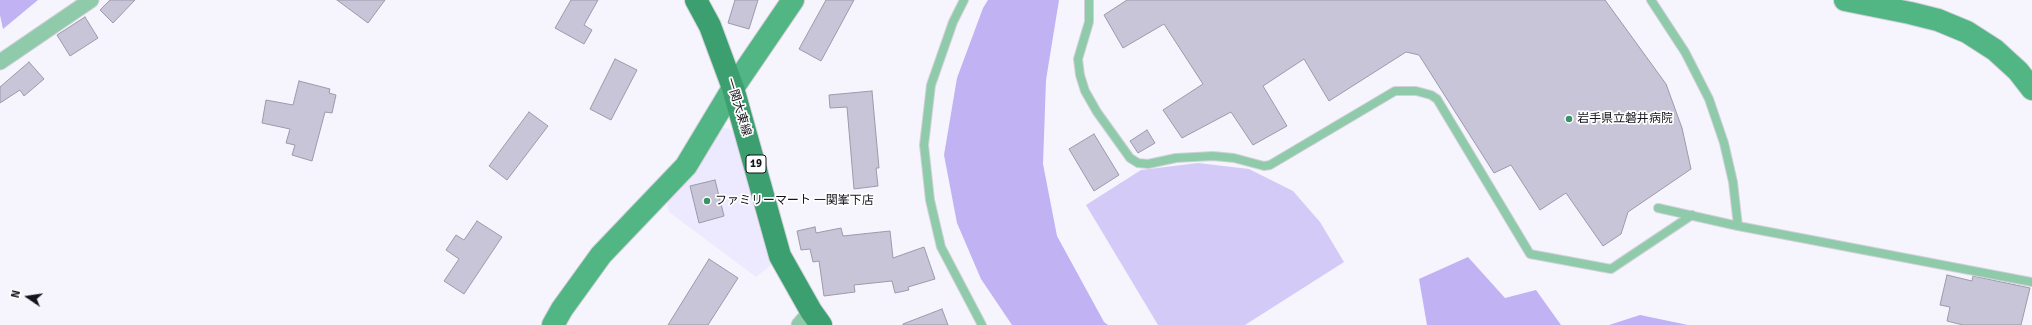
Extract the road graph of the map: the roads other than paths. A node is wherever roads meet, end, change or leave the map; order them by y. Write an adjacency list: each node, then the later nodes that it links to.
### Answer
1 (91, 0): 8 (street)
2 (696, 0): 9 (main road, 一関大東線 / 19)
3 (793, 0): 9 (street)
4 (964, 0): 17 (lane)
5 (1089, 0): 12 (lane)
6 (1651, 0): 13 (lane)
7 (1845, 0): 10 (street)
8 (0, 62)
9 (733, 88): 15 (main road, 一関大東線 / 19); 16 (street)
10 (2032, 89)
11 (1658, 208): 12 (lane)
12 (1692, 215): 13 (lane)
13 (1738, 226): 14 (lane)
14 (2032, 282)
15 (810, 320)
16 (553, 325)
17 (982, 325)

